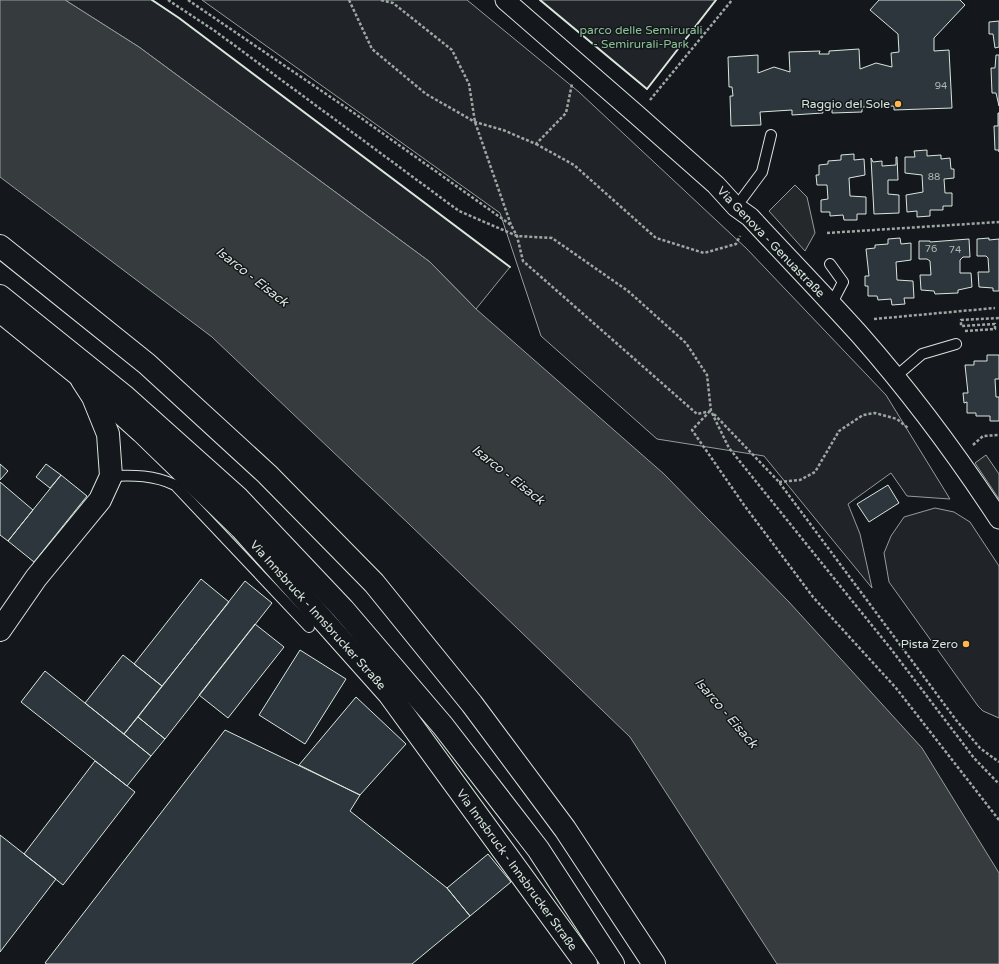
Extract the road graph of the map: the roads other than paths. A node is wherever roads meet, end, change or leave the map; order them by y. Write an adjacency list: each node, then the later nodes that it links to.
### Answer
1 (505, 0): 3 (street, Via Genova - Genuastraße)
2 (770, 135): 3 (lane)
3 (743, 212): 7 (street, Via Genova - Genuastraße)
4 (0, 246): 18 (main road)
5 (830, 264): 7 (lane)
6 (0, 296): 17 (main road)
7 (831, 304): 11 (street, Via Genova - Genuastraße)
8 (0, 311): 10 (main road, Via Innsbruck - Innsbrucker Straße)
9 (956, 344): 11 (lane)
10 (80, 376): 12 (main road); 16 (main road, Via Innsbruck - Innsbrucker Straße)
11 (894, 378): 13 (street, Via Genova - Genuastraße)
12 (111, 476): 14 (lane); 15 (main road)
13 (999, 519)
14 (310, 627)
15 (0, 630)
16 (586, 964)
17 (613, 964)
18 (654, 964)

